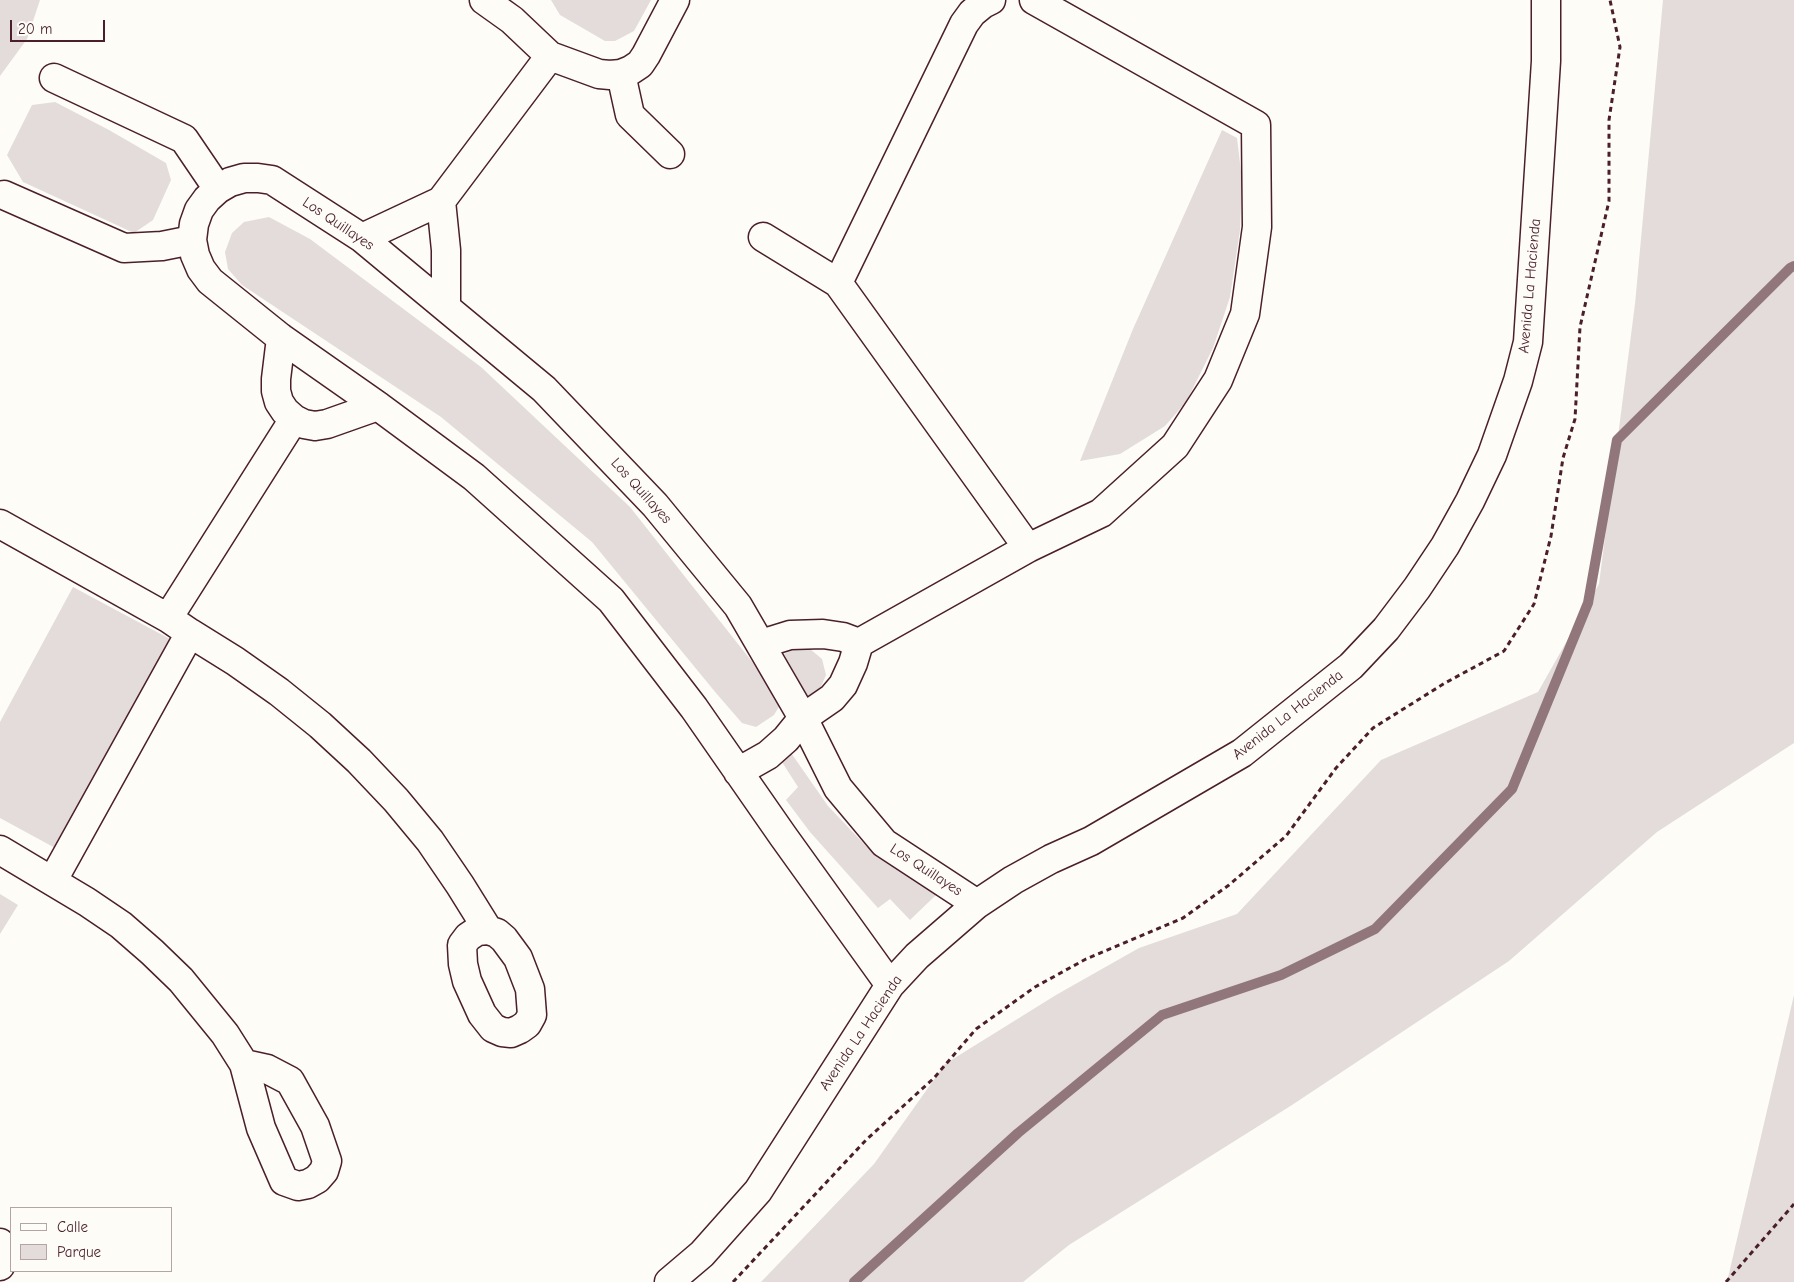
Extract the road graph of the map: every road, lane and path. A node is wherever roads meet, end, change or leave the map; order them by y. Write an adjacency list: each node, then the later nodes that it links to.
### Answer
1 (484, 0): 6 (street)
2 (675, 0): 7 (street)
3 (991, 0): 16 (street)
4 (1034, 0): 22 (street)
5 (1546, 0): 31 (street, Avenida La Hacienda)
6 (550, 56): 7 (street); 12 (street)
7 (621, 74): 9 (street)
8 (54, 78): 10 (street)
9 (670, 154)
10 (218, 189): 14 (street, Los Quillayes); 15 (street, Los Quillayes)
11 (4, 195): 15 (street)
12 (442, 201): 14 (street); 17 (street)
13 (763, 237): 16 (street)
14 (362, 238): 17 (street, Los Quillayes)
15 (192, 240): 18 (street, Los Quillayes)
16 (838, 283): 22 (street)
17 (446, 307): 26 (street, Los Quillayes)
18 (281, 338): 19 (street, Los Quillayes); 20 (street)
19 (378, 406): 20 (street); 28 (street, Los Quillayes)
20 (294, 419): 23 (street)
21 (0, 524): 23 (street)
22 (1028, 548): 25 (street)
23 (168, 618): 24 (street)
24 (190, 634): 30 (street); 32 (street)
25 (858, 643): 26 (street); 27 (street)
26 (761, 644): 27 (street, Los Quillayes)
27 (803, 718): 28 (street); 31 (street, Los Quillayes)
28 (738, 772): 33 (street, Los Quillayes)
29 (0, 850): 30 (street)
30 (53, 880): 34 (street)
31 (977, 904): 33 (street, Avenida La Hacienda)
32 (488, 930)
33 (890, 985): 38 (street, Avenida La Hacienda)
34 (244, 1064)
35 (1794, 1204): 39 (path)
36 (0, 1243): 37 (street)
37 (0, 1266)
38 (669, 1282)
39 (1726, 1282)

